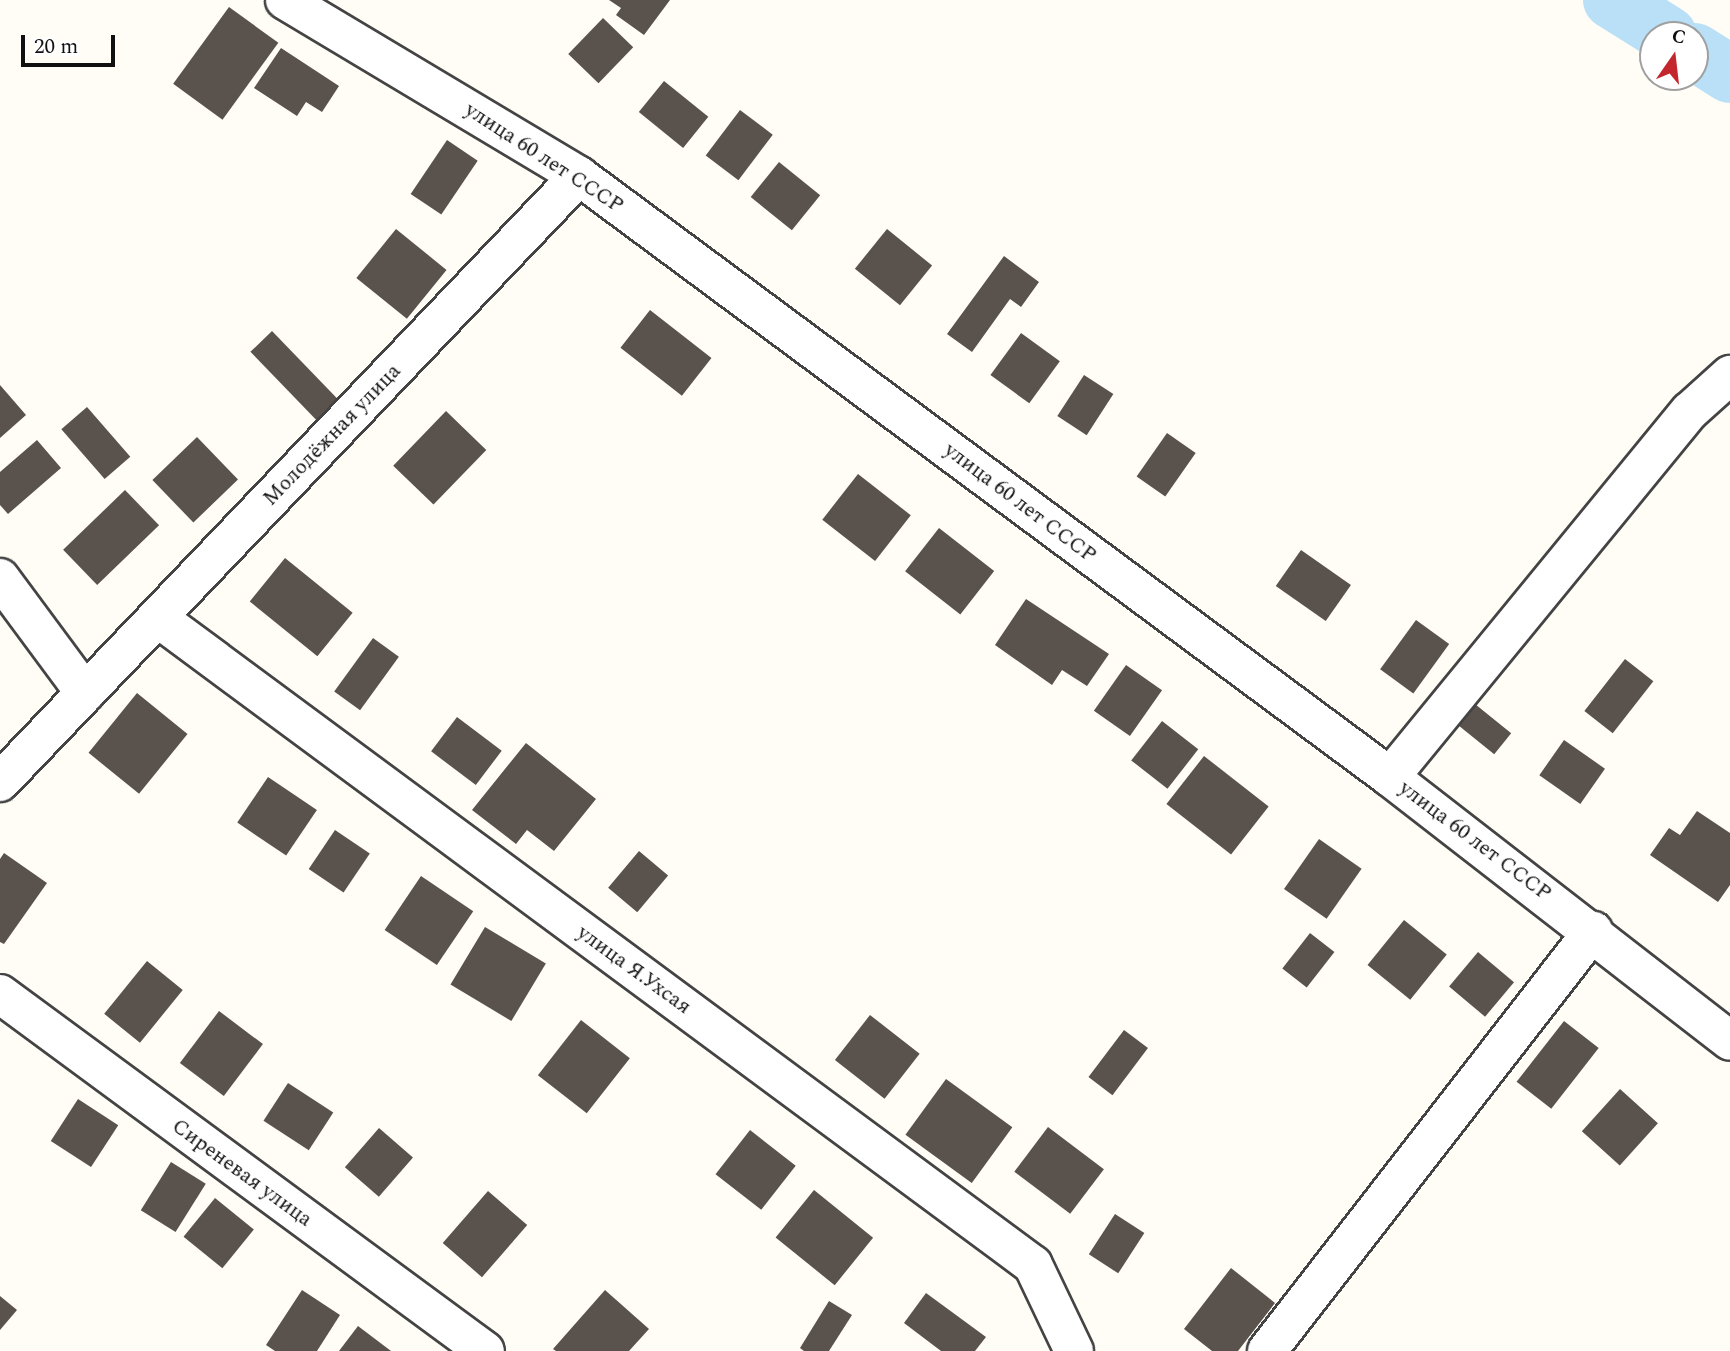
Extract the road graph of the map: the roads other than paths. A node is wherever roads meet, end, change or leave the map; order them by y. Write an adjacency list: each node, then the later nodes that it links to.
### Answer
1 (285, 0): 2 (street, улица 60 лет СССР)
2 (579, 176): 5 (street, Молодёжная улица); 7 (street, улица 60 лет СССР)
3 (1730, 375): 7 (street)
4 (0, 578): 6 (street)
5 (158, 618): 6 (street, Молодёжная улица); 13 (street, улица Я.Ухсая)
6 (85, 693): 8 (street, Молодёжная улица)
7 (1390, 777): 9 (street, улица 60 лет СССР)
8 (0, 782)
9 (1593, 931): 11 (street, улица 60 лет СССР); 14 (street)
10 (0, 994): 12 (street, Сиреневая улица)
11 (1730, 1041)
12 (485, 1351)
13 (1074, 1351)
14 (1267, 1351)

